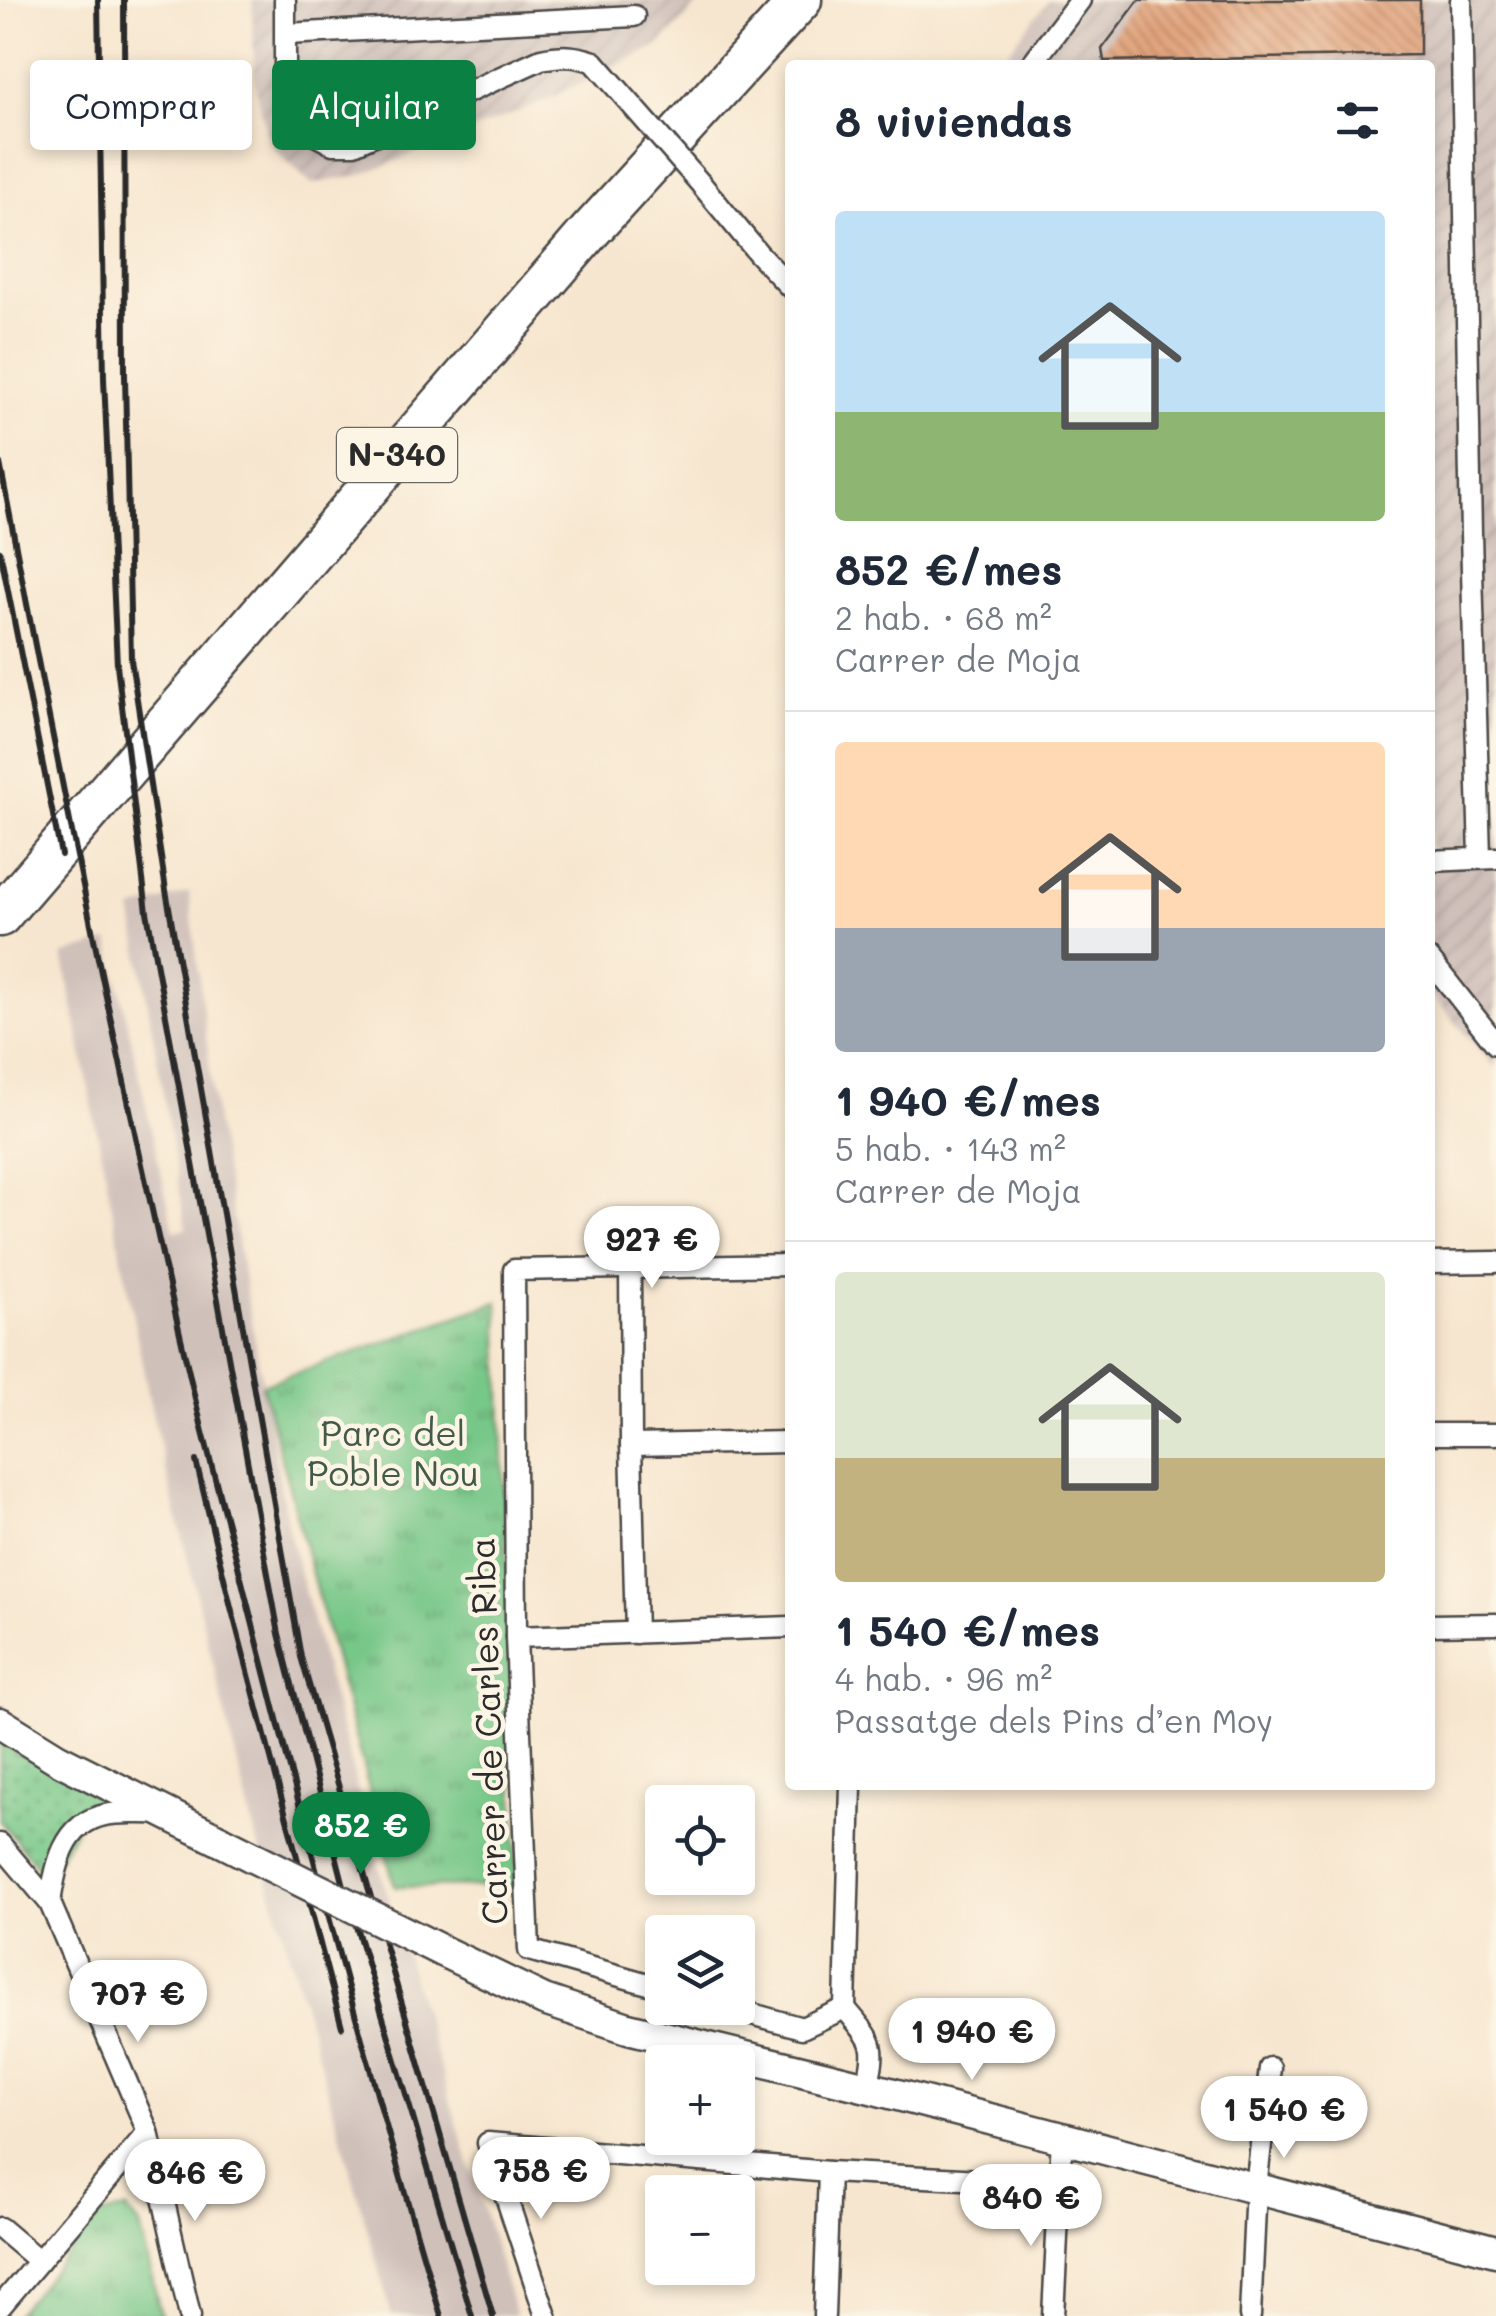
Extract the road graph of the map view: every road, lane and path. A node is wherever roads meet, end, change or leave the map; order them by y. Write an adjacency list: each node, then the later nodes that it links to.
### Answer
1 (285, 0): 6 (street)
2 (801, 0): 11 (highway, N-340)
3 (1080, 0): 7 (street)
4 (1462, 0): 9 (street)
5 (638, 5): 6 (street)
6 (286, 34): 8 (street, bridge)
7 (1035, 60)
8 (785, 282)
9 (1488, 858): 10 (street)
10 (1435, 860)
11 (0, 916)
12 (1435, 966): 13 (street)
13 (1496, 1044)
14 (1496, 1262): 15 (street)
15 (1435, 1263)
16 (785, 1265): 17 (street)
17 (630, 1266): 21 (street); 26 (street, Carrer de Carles Riba)
18 (1435, 1434): 19 (street)
19 (1496, 1434)
20 (785, 1442): 21 (street)
21 (631, 1445): 25 (street)
22 (1496, 1624): 23 (street)
23 (1435, 1625)
24 (785, 1627): 25 (street)
25 (636, 1632): 26 (street)
26 (516, 1637): 32 (street, Carrer de Carles Riba)
27 (0, 1724): 29 (street)
28 (851, 1790): 33 (street)
29 (167, 1813): 31 (street); 36 (street, bridge)
30 (0, 1844): 31 (street)
31 (50, 1903): 37 (street)
32 (645, 1983)
33 (845, 2008): 34 (street); 36 (street)
34 (755, 2015)
35 (1270, 2068): 41 (street)
36 (867, 2087): 38 (street)
37 (148, 2132): 44 (street); 46 (street)
38 (1062, 2138): 40 (street); 41 (street)
39 (828, 2172): 40 (street); 47 (street); 48 (street)
40 (1059, 2184): 49 (street)
41 (1256, 2188): 43 (street); 50 (street)
42 (0, 2228): 44 (street)
43 (1496, 2251)
44 (38, 2261): 45 (street)
45 (0, 2307)
46 (190, 2316)
47 (546, 2316)
48 (824, 2316)
49 (1053, 2316)
50 (1250, 2316)

